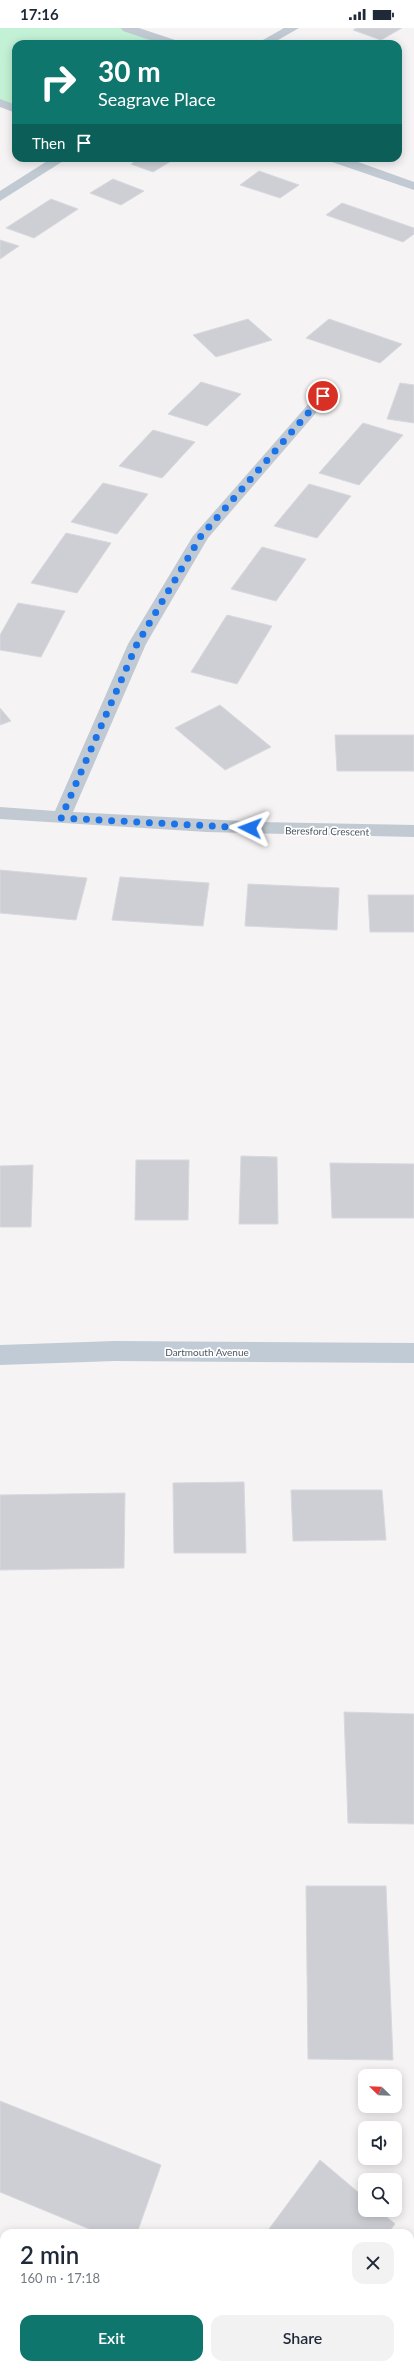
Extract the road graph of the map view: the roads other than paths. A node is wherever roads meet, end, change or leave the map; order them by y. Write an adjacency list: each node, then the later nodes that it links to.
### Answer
1 (127, 28): 3 (street)
2 (293, 28): 4 (street)
3 (162, 40)
4 (270, 40)
5 (0, 103): 6 (street)
6 (12, 108)
7 (55, 162): 10 (street)
8 (345, 162): 9 (street)
9 (414, 186)
10 (0, 197)
11 (323, 396): 13 (street)
12 (0, 813): 13 (street, Beresford Crescent)
13 (61, 818): 14 (street, Beresford Crescent)
14 (414, 832)
15 (414, 1353): 16 (street, Dartmouth Avenue)
16 (0, 1355)

